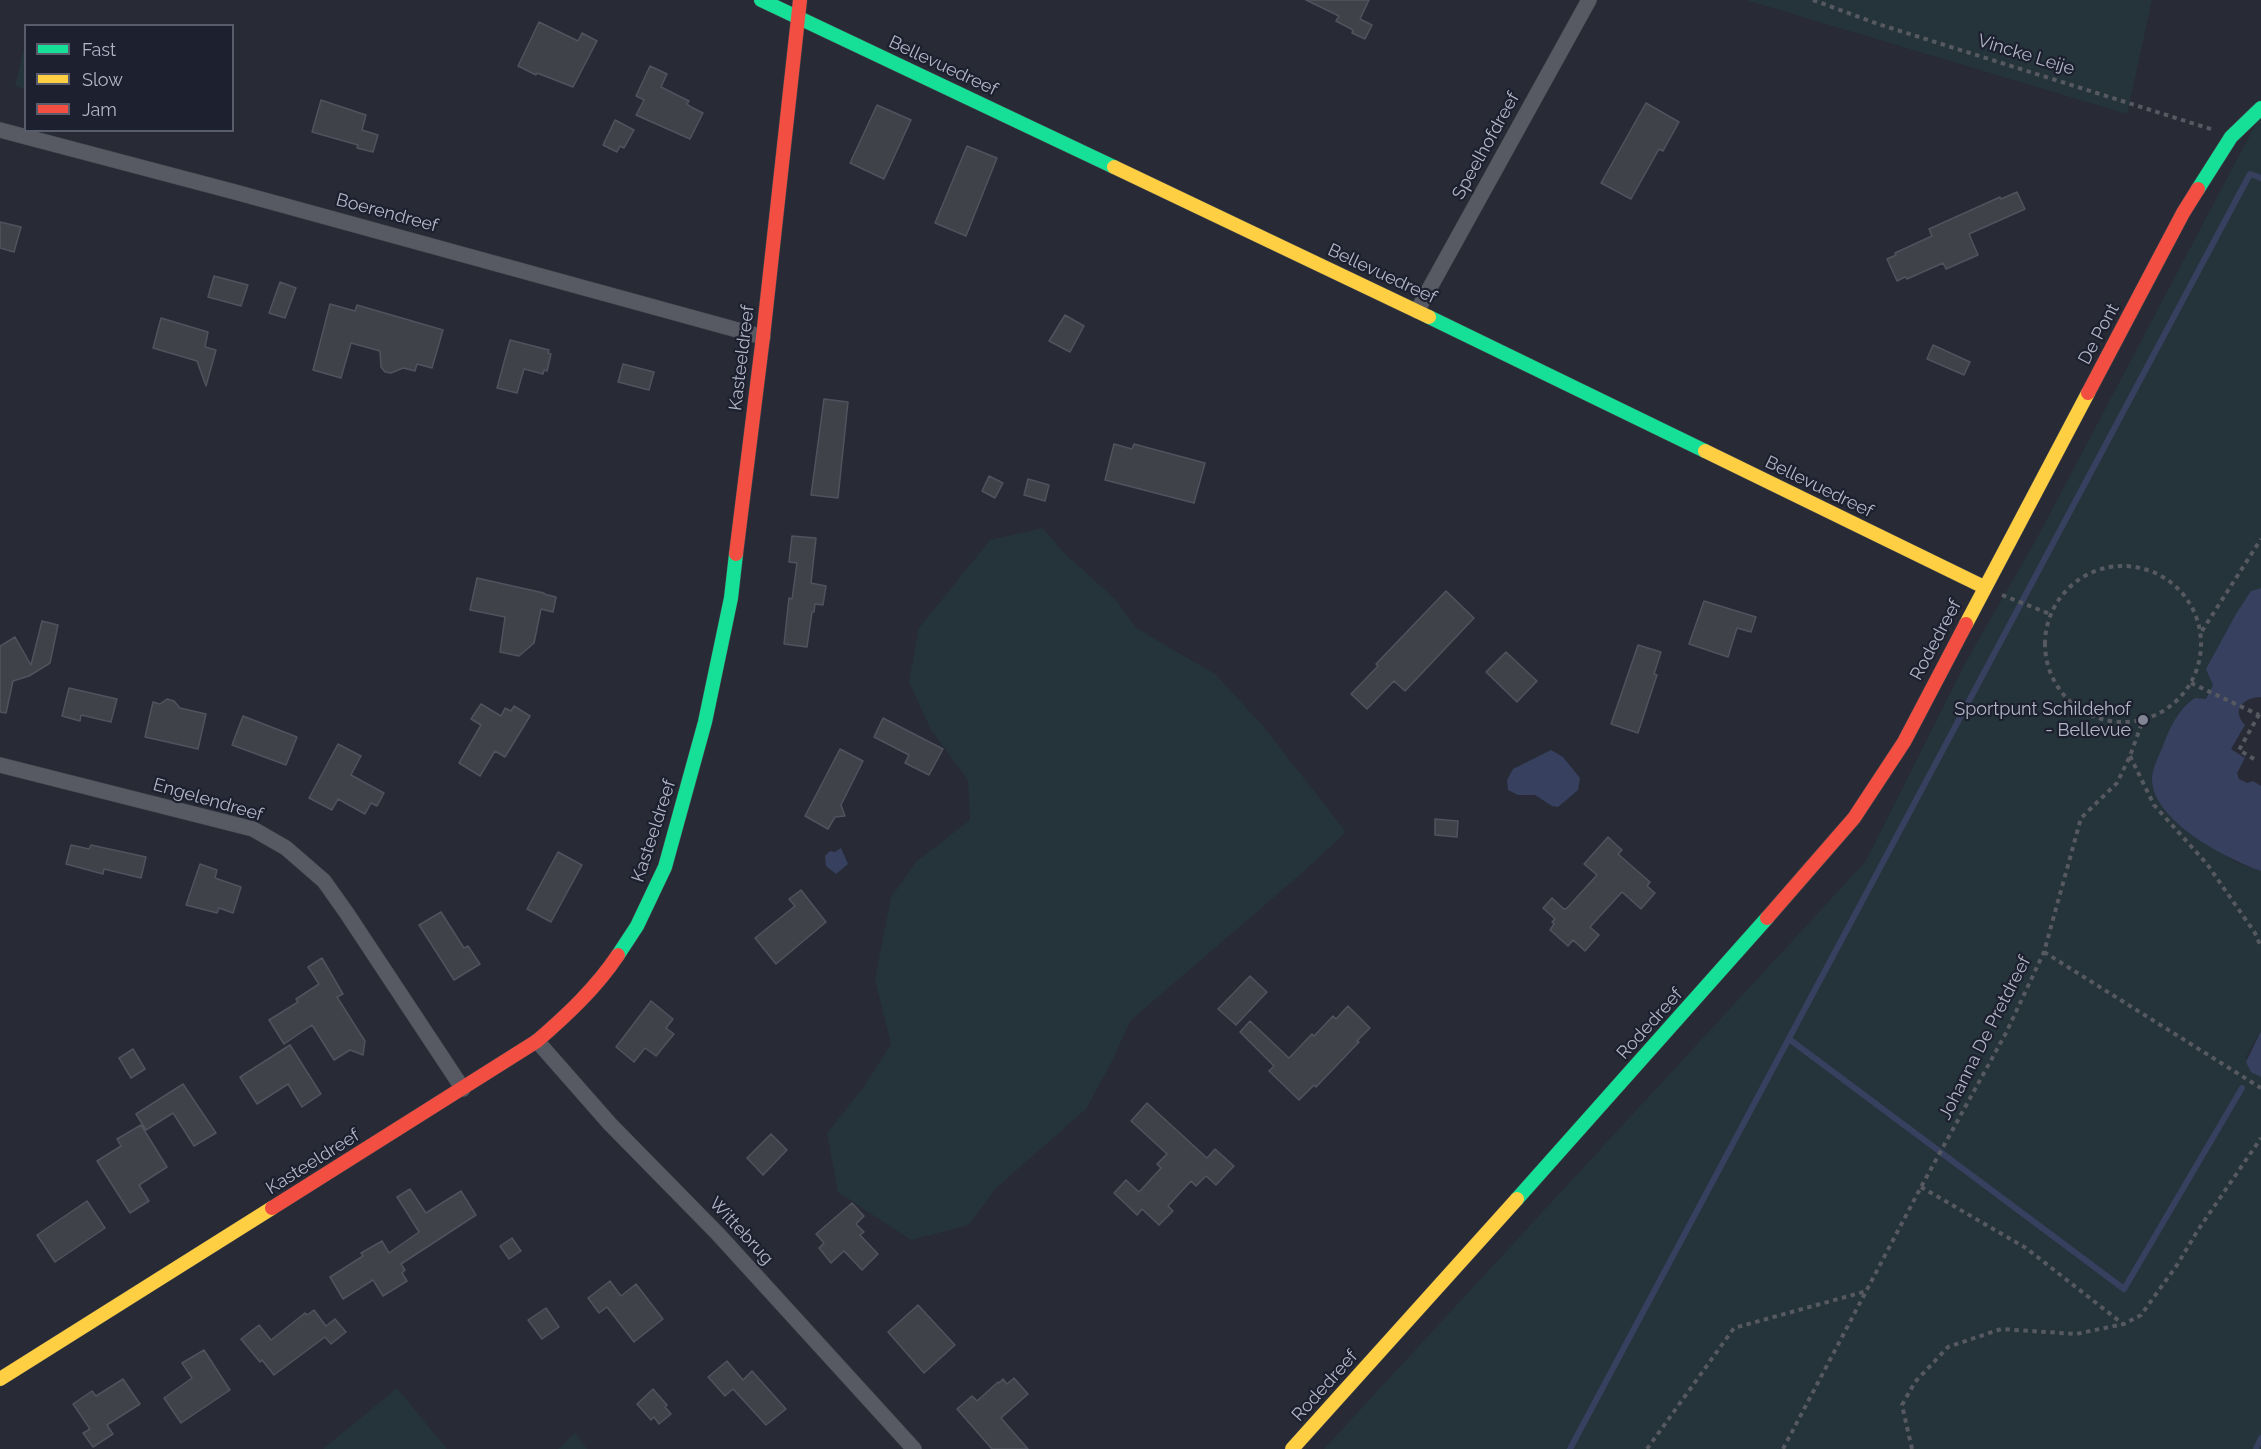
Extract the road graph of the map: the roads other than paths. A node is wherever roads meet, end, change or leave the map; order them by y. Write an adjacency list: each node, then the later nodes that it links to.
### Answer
1 (761, 0): 4 (street, Bellevuedreef)
2 (800, 0): 4 (street, Kasteeldreef)
3 (1589, 0): 7 (street, Speelhofdreef)
4 (798, 18): 7 (street, Bellevuedreef); 8 (street, Kasteeldreef)
5 (2261, 108): 9 (street, De Pont)
6 (0, 130): 8 (street, Boerendreef)
7 (1417, 311): 9 (street, Bellevuedreef)
8 (763, 337): 11 (street, Kasteeldreef)
9 (1984, 588): 15 (street, Rodedreef)
10 (0, 765): 12 (street, Engelendreef)
11 (537, 1041): 12 (street, Kasteeldreef); 14 (street, Wittebrug)
12 (463, 1089): 13 (street, Kasteeldreef)
13 (0, 1379)
14 (914, 1449)
15 (1292, 1449)

